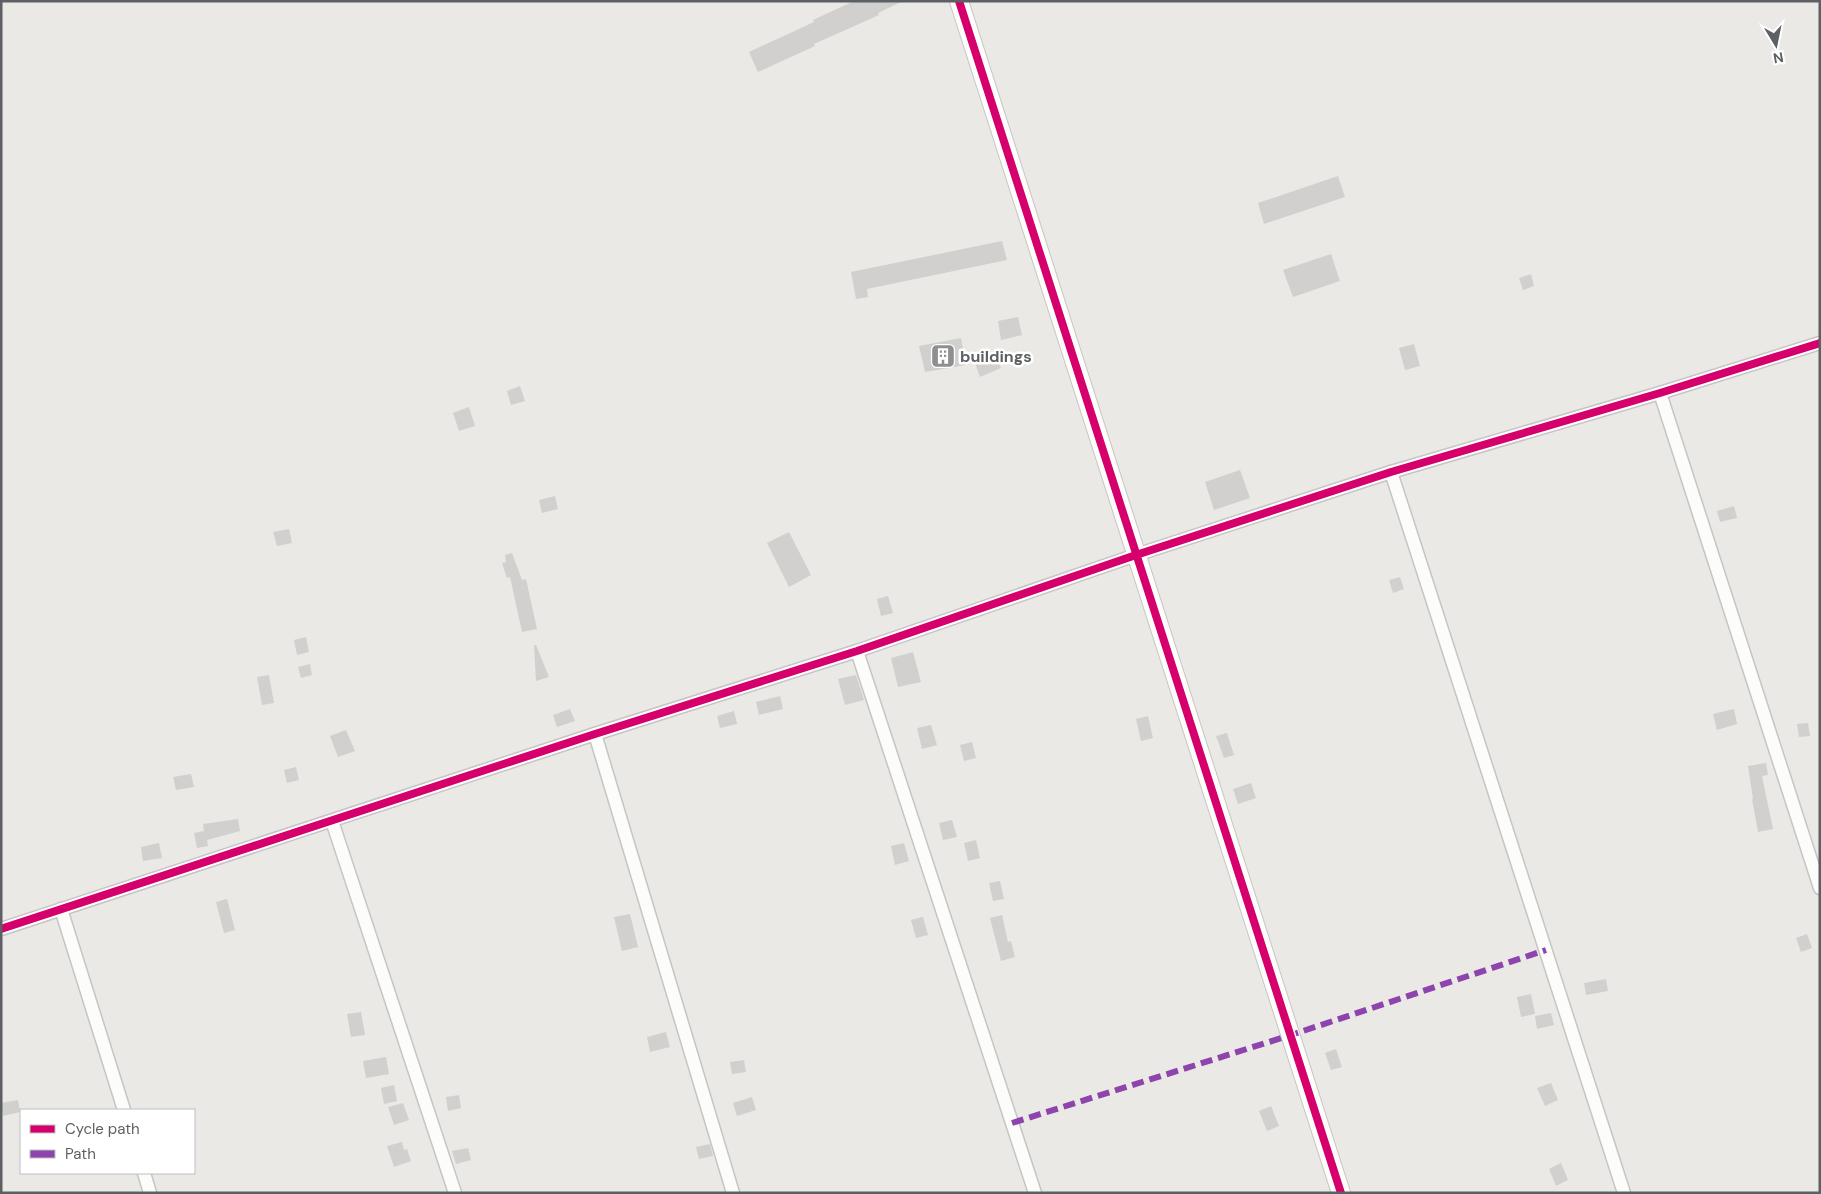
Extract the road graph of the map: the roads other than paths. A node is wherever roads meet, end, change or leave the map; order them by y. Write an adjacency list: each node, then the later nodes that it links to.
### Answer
1 (959, 1): 5 (street)
2 (1820, 343): 3 (street)
3 (1660, 392): 4 (street); 9 (street)
4 (1391, 472): 5 (street); 19 (street)
5 (1136, 555): 6 (street); 18 (street)
6 (857, 652): 7 (street); 17 (street)
7 (594, 734): 8 (street); 16 (street)
8 (332, 821): 10 (street); 15 (street)
9 (1820, 888)
10 (61, 910): 11 (street); 12 (street)
11 (1, 929)
12 (124, 1109)
13 (144, 1174): 14 (street)
14 (150, 1193)
15 (456, 1193)
16 (732, 1193)
17 (1035, 1193)
18 (1342, 1193)
19 (1624, 1193)

